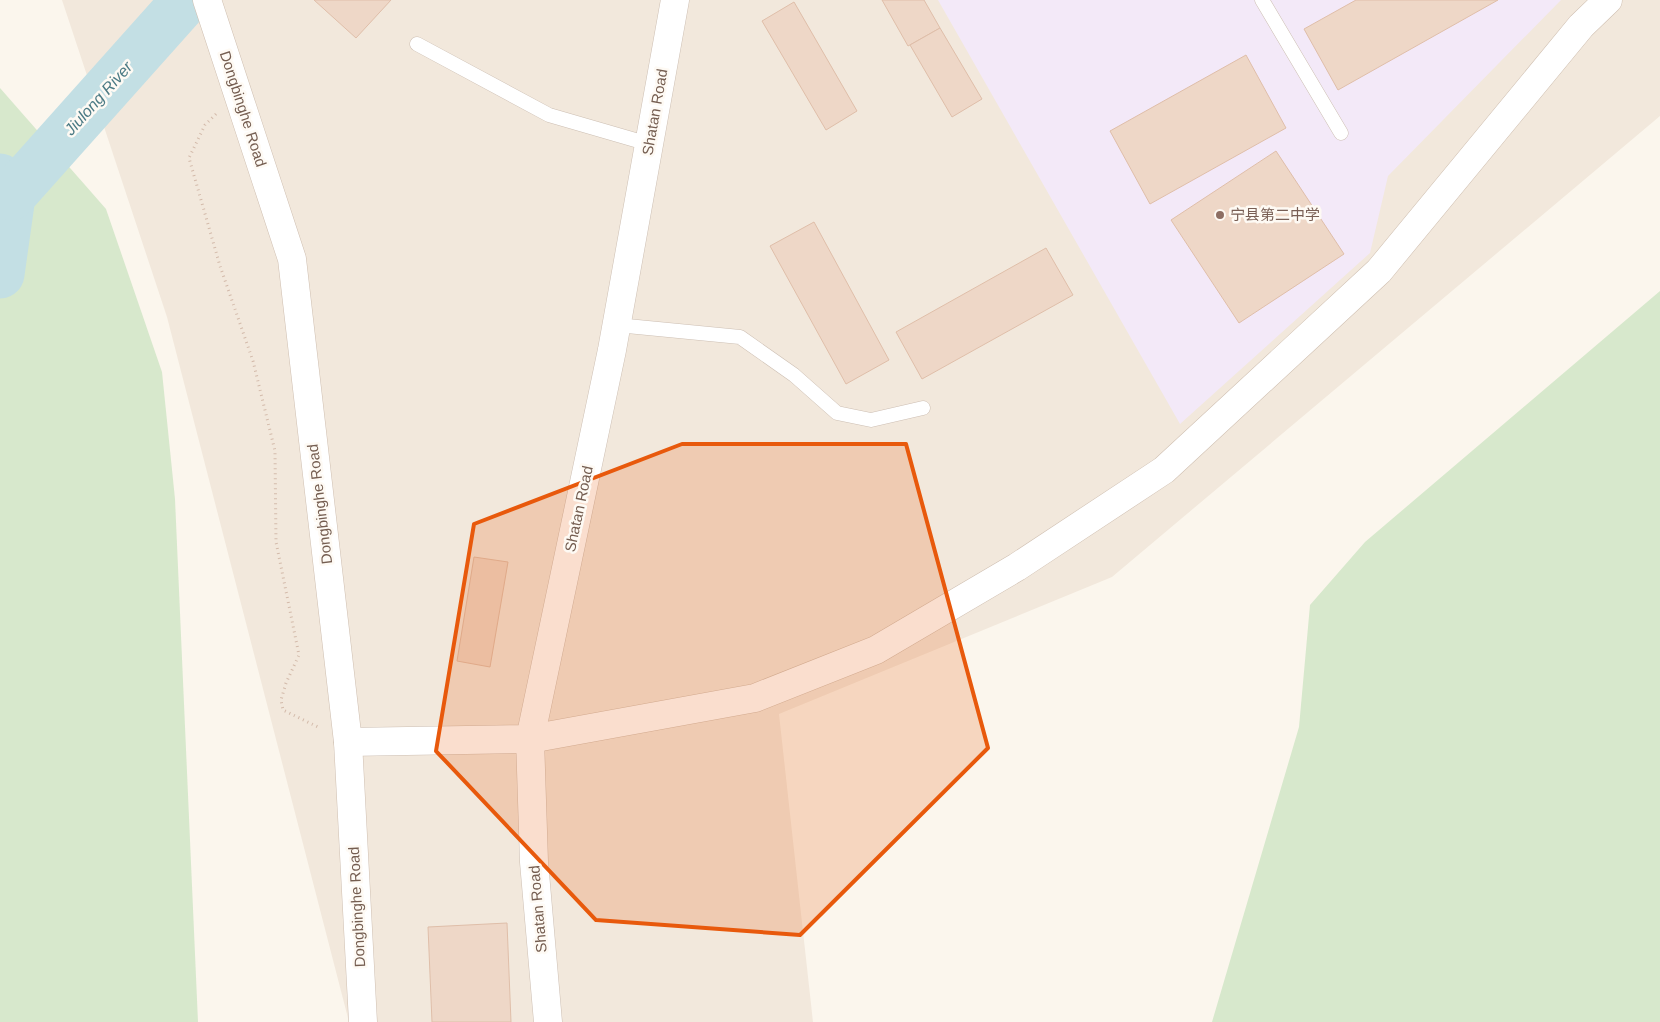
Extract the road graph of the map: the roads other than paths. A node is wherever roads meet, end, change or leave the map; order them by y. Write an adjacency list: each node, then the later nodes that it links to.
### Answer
1 (206, 0): 11 (main road, Dongbinghe Road)
2 (675, 0): 7 (main road, Shatan Road)
3 (1262, 0): 6 (lane)
4 (1608, 0): 10 (main road)
5 (417, 44): 7 (lane)
6 (1341, 133)
7 (649, 144): 8 (main road, Shatan Road)
8 (616, 325): 9 (lane); 10 (main road, Shatan Road)
9 (923, 408)
10 (530, 739): 11 (main road); 13 (main road, Shatan Road)
11 (348, 742): 12 (main road, Dongbinghe Road)
12 (363, 1022)
13 (548, 1022)

